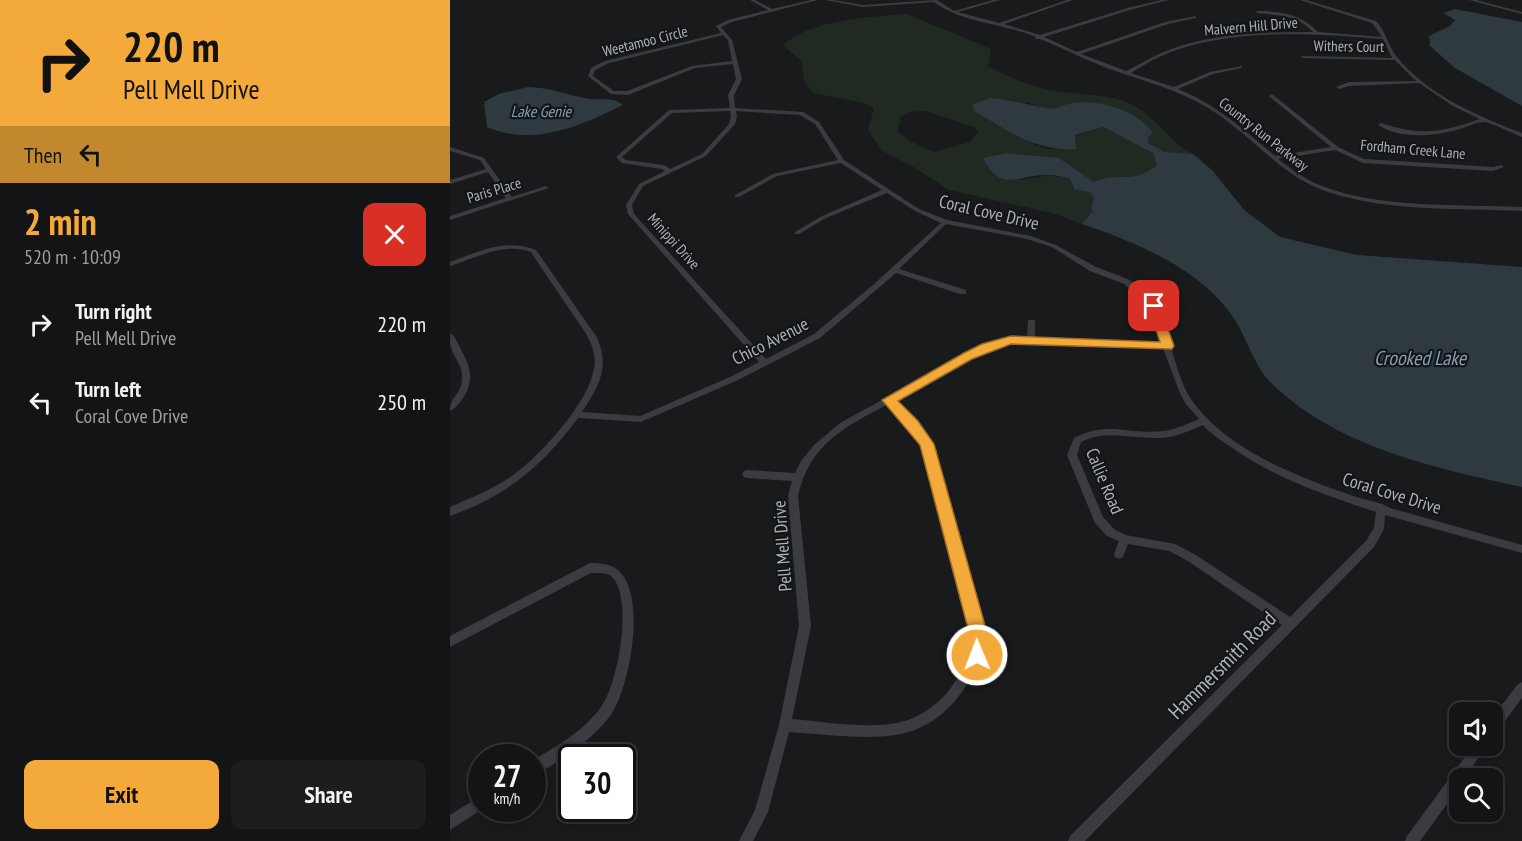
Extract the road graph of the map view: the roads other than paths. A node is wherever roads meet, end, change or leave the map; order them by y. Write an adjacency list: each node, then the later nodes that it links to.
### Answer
1 (752, 0): 10 (street)
2 (816, 0): 10 (street)
3 (827, 0): 4 (street)
4 (931, 0): 11 (street, Country Run Parkway); 14 (street, Country Run Parkway)
5 (998, 0): 11 (street)
6 (1071, 0): 16 (street)
7 (1164, 0): 19 (street)
8 (1302, 0): 20 (street)
9 (1472, 0): 13 (street)
10 (772, 11): 18 (street)
11 (954, 12): 14 (street); 16 (street, Country Run Parkway)
12 (1257, 12): 17 (street)
13 (1522, 13)
14 (947, 14): 16 (street, Country Run Parkway)
15 (1194, 17): 21 (street)
16 (998, 25): 19 (street, Country Run Parkway)
17 (1316, 33): 20 (street, Malvern Hill Drive); 26 (street, Malvern Hill Drive)
18 (724, 34): 24 (street, Minippi Drive); 24 (street, Weetamoo Circle)
19 (1037, 38): 21 (street, Country Run Parkway)
20 (1383, 38): 23 (street)
21 (1076, 54): 26 (street, Country Run Parkway)
22 (1303, 57): 23 (street, Withers Court)
23 (1395, 59): 27 (street)
24 (735, 62): 31 (street, Minippi Drive)
25 (1240, 67): 29 (street)
26 (1127, 73): 29 (street, Country Run Parkway)
27 (1419, 82): 28 (street); 32 (street)
28 (1340, 87)
29 (1174, 88): 37 (street, Country Run Parkway)
30 (1272, 96): 35 (street, Fordham Creek Lane)
31 (734, 109): 38 (street, Coral Cove Drive); 41 (street, Minippi Drive); 41 (street, Coral Cove Drive)
32 (1483, 120): 33 (street); 34 (street)
33 (1381, 125)
34 (1522, 135)
35 (1335, 148): 37 (street); 39 (street, Fordham Creek Lane)
36 (450, 149): 40 (street)
37 (1273, 158): 47 (street, Country Run Parkway)
38 (842, 161): 44 (street, Coral Cove Drive); 45 (street)
39 (1500, 167)
40 (490, 170): 42 (street); 46 (street)
41 (670, 172): 58 (street, Minippi Drive)
42 (450, 182)
43 (546, 188): 46 (street, Paris Place)
44 (886, 191): 49 (street, Coral Cove Drive); 50 (street)
45 (737, 196)
46 (510, 199): 48 (street, Paris Place)
47 (1522, 209)
48 (450, 218)
49 (945, 222): 52 (street, Chico Avenue); 57 (street, Coral Cove Drive)
50 (797, 233)
51 (450, 264): 61 (street)
52 (895, 270): 53 (street); 58 (street, Chico Avenue)
53 (963, 292)
54 (1032, 322): 56 (street)
55 (450, 336): 60 (street)
56 (1031, 339): 57 (street, Pell Mell Drive); 59 (street, Pell Mell Drive)
57 (1168, 346): 62 (street, Coral Cove Drive)
58 (765, 363): 61 (street, Chico Avenue)
59 (889, 400): 64 (street, Pell Mell Drive); 74 (street)
60 (450, 408)
61 (576, 415): 66 (street)
62 (1203, 421): 65 (street, Coral Cove Drive); 67 (street, Callie Road)
63 (747, 474): 64 (street)
64 (796, 477): 74 (street, Pell Mell Drive)
65 (1381, 508): 68 (street, Coral Cove Drive); 70 (street, Hammersmith Road)
66 (450, 512)
67 (1125, 539): 69 (street); 70 (street, Callie Road)
68 (1522, 549)
69 (1119, 554)
70 (1291, 624): 80 (street, Hammersmith Road)
71 (450, 642): 76 (street)
72 (1522, 688): 73 (street)
73 (1503, 714)
74 (785, 726): 79 (street, Pell Mell Drive)
75 (1473, 756): 81 (street)
76 (546, 759)
77 (468, 811): 78 (street)
78 (450, 823)
79 (746, 841)
80 (1075, 841)
81 (1412, 841)

